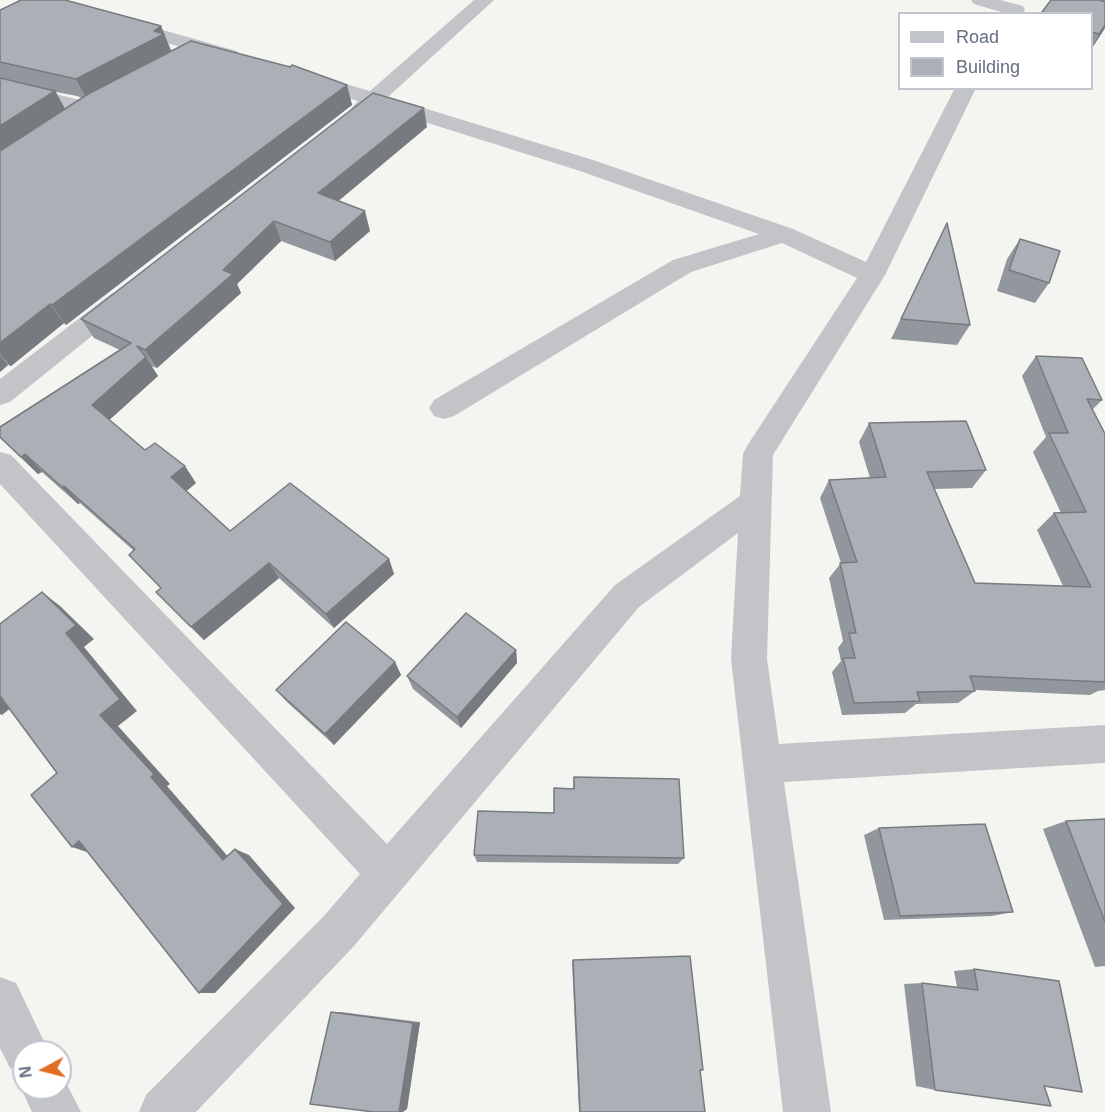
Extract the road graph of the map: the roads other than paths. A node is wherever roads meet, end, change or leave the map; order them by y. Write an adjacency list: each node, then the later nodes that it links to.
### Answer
1 (485, 0): 12 (street)
2 (980, 0): 3 (street)
3 (1017, 8)
4 (101, 19): 5 (street)
5 (204, 47): 6 (street); 7 (street)
6 (249, 61)
7 (172, 64)
8 (284, 71): 12 (street)
9 (0, 87): 13 (street)
10 (965, 90): 17 (street)
11 (111, 97): 13 (street)
12 (376, 99): 15 (street); 16 (street)
13 (90, 108): 14 (street)
14 (70, 121)
15 (347, 121)
16 (784, 234): 17 (street); 20 (street)
17 (872, 275): 22 (street)
18 (141, 283): 19 (street)
19 (0, 394)
20 (444, 408)
21 (0, 464): 25 (street)
22 (756, 502): 24 (street); 25 (street)
23 (1105, 744): 24 (street)
24 (762, 764): 29 (street)
25 (389, 875): 28 (street)
26 (0, 999): 27 (street)
27 (20, 1040)
28 (164, 1112)
29 (807, 1112)

